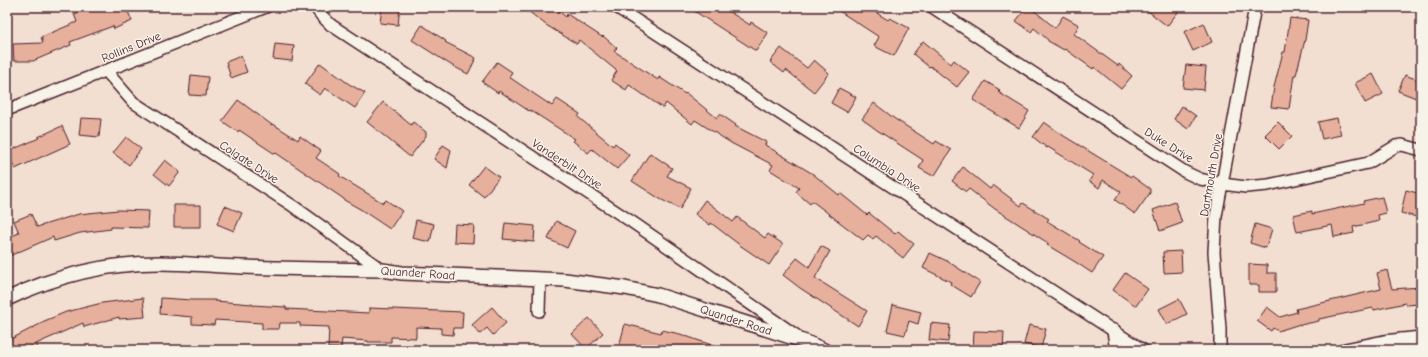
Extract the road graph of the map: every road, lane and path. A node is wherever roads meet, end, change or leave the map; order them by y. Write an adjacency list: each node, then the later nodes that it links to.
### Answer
1 (266, 7): 6 (street, Rollins Drive)
2 (315, 7): 17 (street, Vanderbilt Drive)
3 (616, 7): 14 (street, Columbia Drive)
4 (932, 7): 9 (street, Duke Drive)
5 (1255, 7): 9 (street, Dartmouth Drive)
6 (106, 71): 7 (street, Rollins Drive); 10 (street, Colgate Drive)
7 (7, 110)
8 (1421, 150): 9 (street, Duke Drive)
9 (1222, 184): 21 (street, Dartmouth Drive)
10 (382, 270): 11 (street, Quander Road); 12 (street, Quander Road)
11 (540, 279): 13 (street); 17 (street, Quander Road)
12 (7, 299)
13 (539, 311)
14 (1114, 331): 19 (street); 20 (street, Columbia Drive)
15 (1421, 338): 16 (street)
16 (1400, 339): 22 (street); 23 (street)
17 (806, 342): 18 (street, Quander Road)
18 (824, 350)
19 (1116, 350)
20 (1143, 350)
21 (1220, 350)
22 (1344, 350)
23 (1420, 350)

